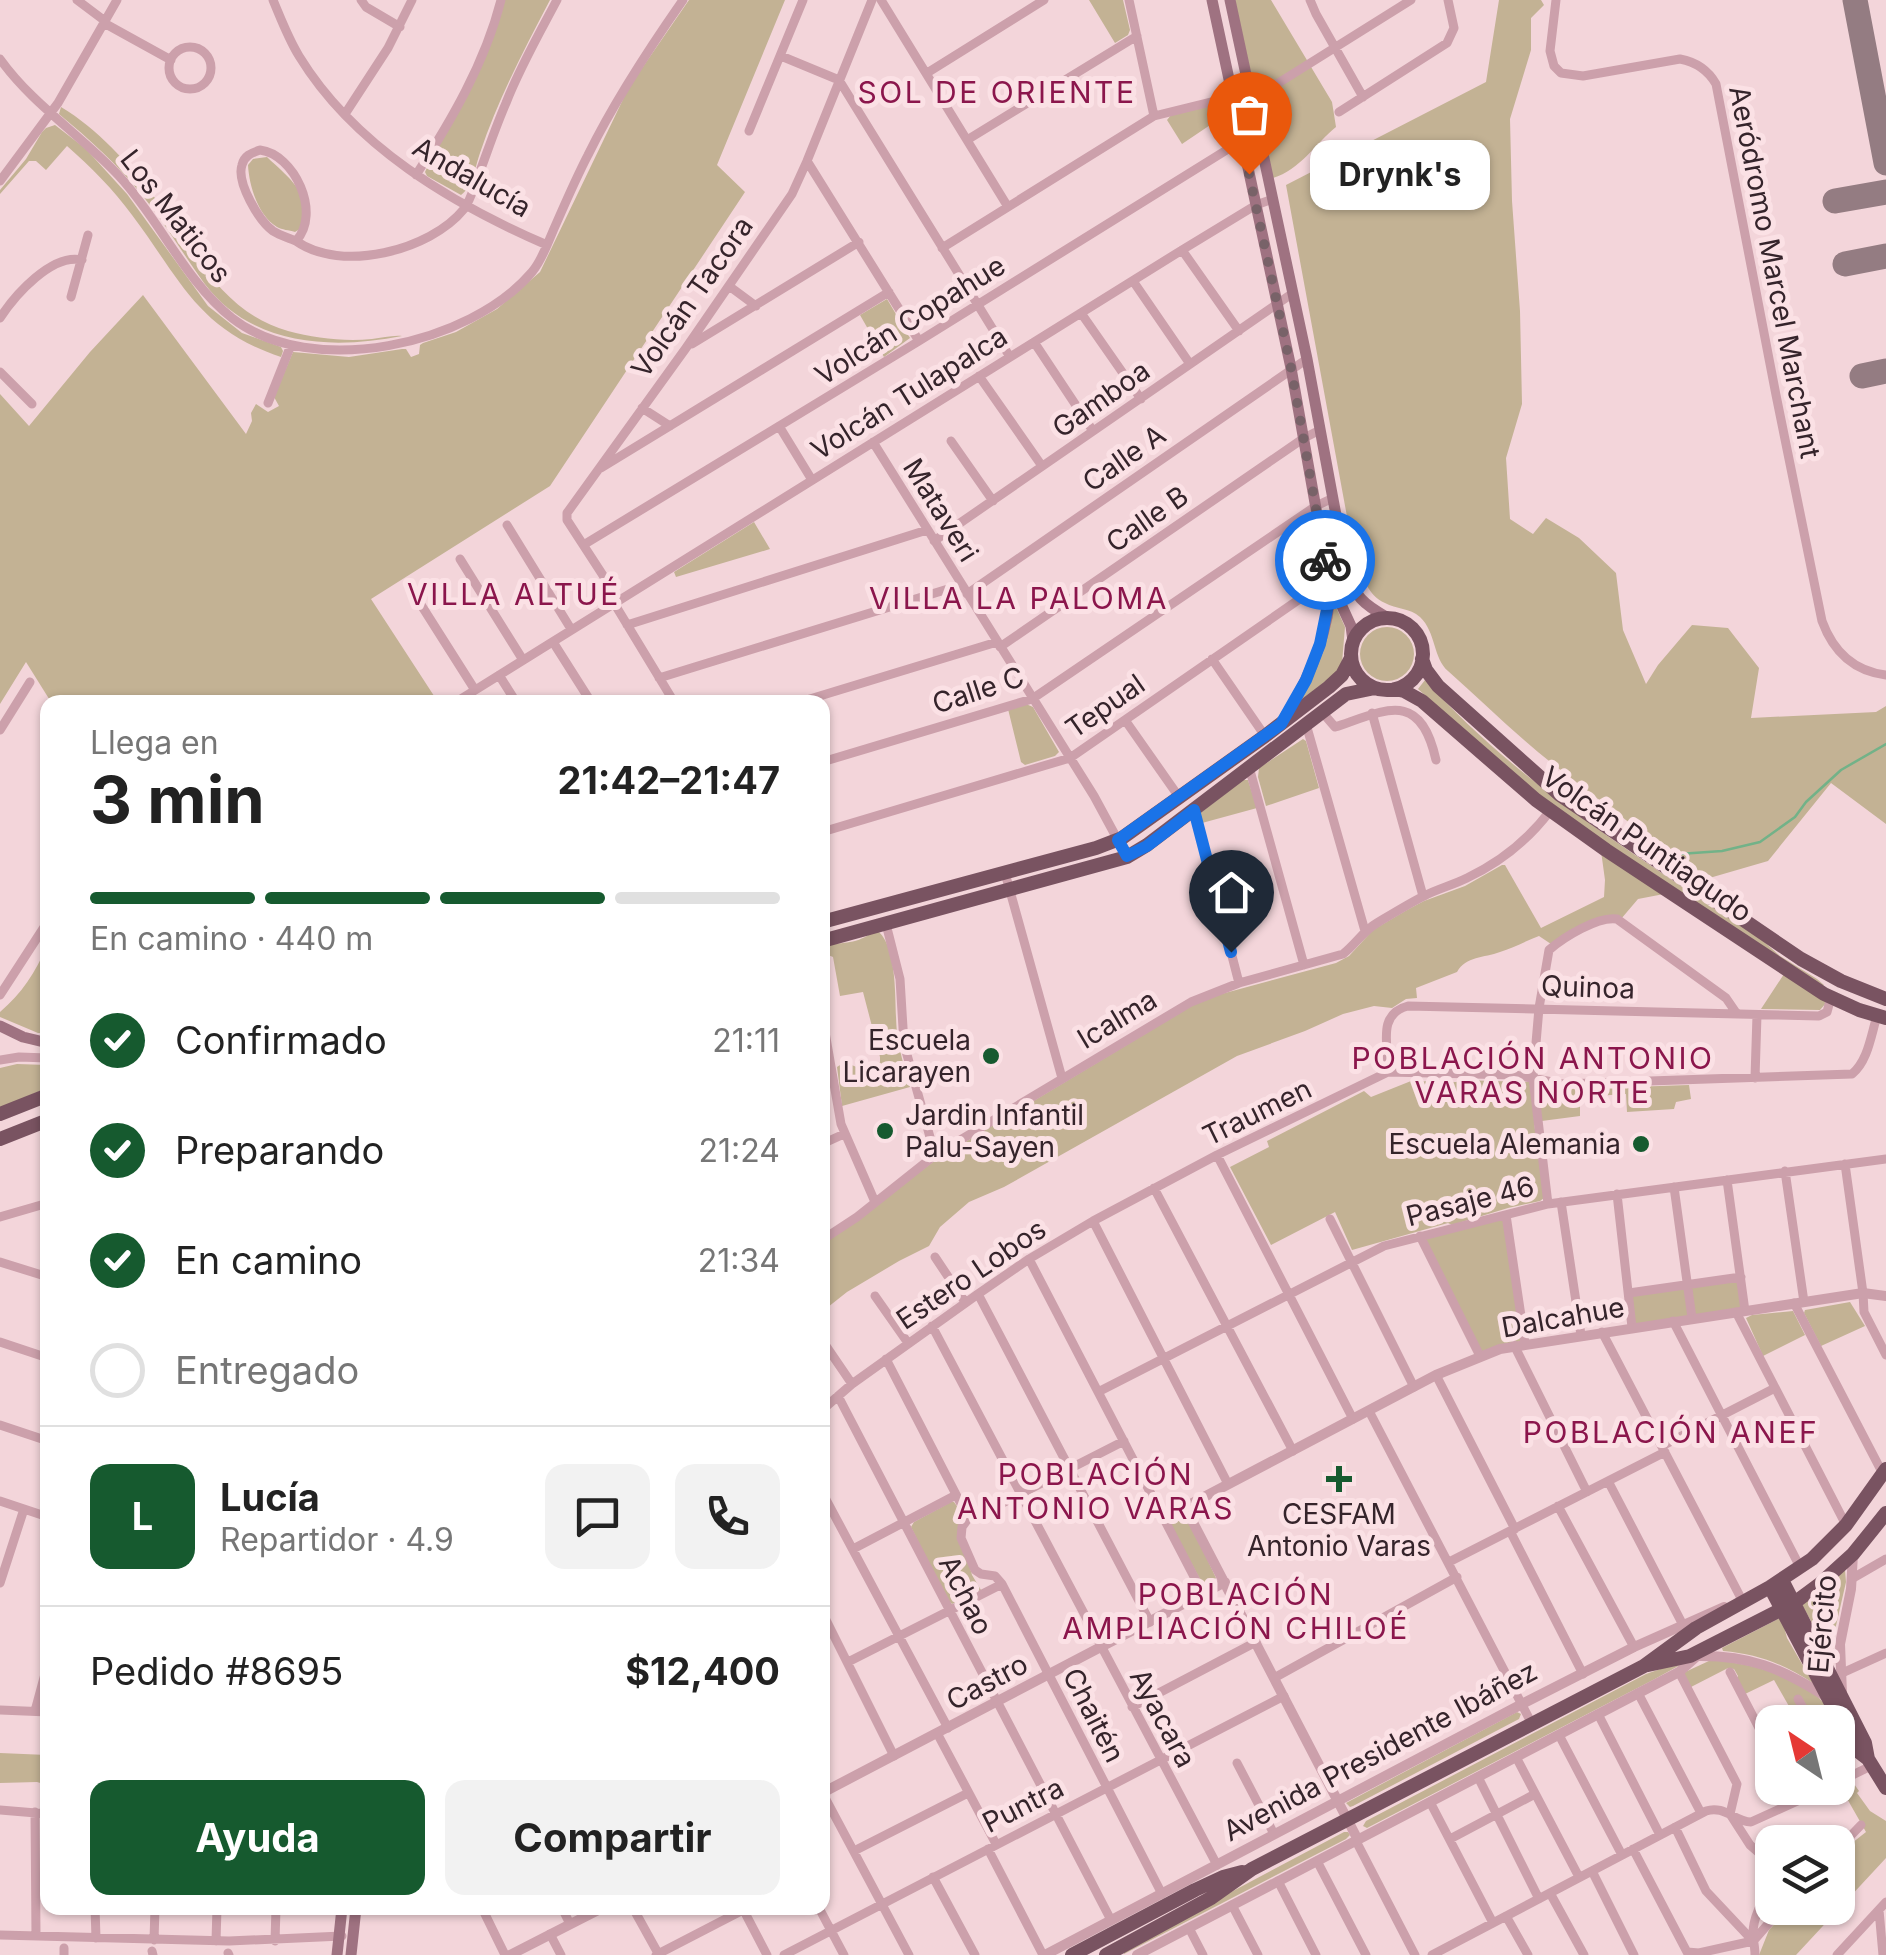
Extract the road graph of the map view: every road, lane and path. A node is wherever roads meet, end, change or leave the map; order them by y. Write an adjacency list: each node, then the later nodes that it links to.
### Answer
1 (77, 0): 21 (street)
2 (117, 0): 21 (street)
3 (273, 0): 35 (street, Andalucía)
4 (360, 0): 22 (street)
5 (412, 0): 22 (street)
6 (501, 0): 42 (street)
7 (557, 0): 46 (street)
8 (683, 0): 51 (street, Los Maticos)
9 (804, 0): 25 (street)
10 (872, 0): 29 (street, Volcán Tacora)
11 (898, 0): 20 (street)
12 (1044, 0): 28 (street)
13 (1129, 0): 23 (street)
14 (1212, 0): 32 (main road)
15 (1230, 0): 30 (main road)
16 (1310, 0): 24 (street)
17 (1411, 0): 24 (street)
18 (1448, 0): 31 (street)
19 (1556, 0): 112 (street, Aeródromo Marcel Marchant)
20 (883, 4): 28 (street)
21 (104, 22): 27 (street); 34 (street)
22 (400, 28): 35 (street)
23 (1137, 36): 36 (street); 39 (street)
24 (1335, 47): 30 (street); 31 (street)
25 (781, 56): 29 (street); 37 (street)
26 (0, 59): 34 (street, Los Maticos)
27 (171, 60): 27 (street)
28 (927, 73): 39 (street)
29 (839, 80): 41 (street, Volcán Tacora); 52 (street)
30 (1251, 94): 32 (street); 38 (main road)
31 (1363, 96): 33 (street)
32 (1232, 97): 36 (street); 40 (main road)
33 (1339, 112)
34 (50, 113): 43 (street); 68 (street, Los Maticos)
35 (345, 114): 42 (street, Andalucía)
36 (1154, 116): 47 (street)
37 (749, 131)
38 (1260, 138): 40 (street, Volcán Copahue); 44 (main road)
39 (967, 140): 47 (street)
40 (1242, 142): 45 (main road); 61 (street, Volcán Copahue)
41 (807, 161): 50 (street); 56 (street, Volcán Tacora)
42 (416, 175): 46 (street, Andalucía)
43 (0, 181)
44 (1272, 199): 45 (street, Volcán Tulapalca); 58 (main road)
45 (1256, 205): 53 (street, Volcán Tulapalca); 60 (main road)
46 (467, 206): 49 (street); 51 (street, Andalucía)
47 (1008, 207): 52 (street)
48 (88, 235): 54 (street)
49 (296, 241): 49 (street)
50 (859, 242): 57 (street); 62 (street)
51 (547, 245): 68 (street, Los Maticos)
52 (942, 248): 61 (street)
53 (1182, 250): 55 (street, Volcán Tulapalca); 65 (street)
54 (82, 260): 59 (street); 64 (street)
55 (1132, 281): 63 (street, Volcán Tulapalca); 72 (street)
56 (729, 286): 62 (street); 69 (street, Volcán Tacora)
57 (889, 292): 66 (street); 80 (street)
58 (1293, 293): 60 (street, Gamboa); 71 (main road)
59 (72, 297)
60 (1278, 304): 65 (street, Gamboa); 73 (main road)
61 (977, 305): 66 (street, Volcán Copahue); 70 (street)
62 (756, 306): 69 (street)
63 (1081, 312): 67 (street, Volcán Tulapalca); 76 (street)
64 (0, 318)
65 (1239, 331): 72 (street, Gamboa)
66 (919, 341): 81 (street, Volcán Copahue)
67 (1034, 342): 70 (street, Volcán Tulapalca); 83 (street)
68 (291, 345): 77 (street)
69 (686, 348): 79 (street, Volcán Tacora)
70 (1010, 357): 75 (street, Volcán Tulapalca)
71 (1307, 359): 73 (street, Calle A); 82 (main road)
72 (1190, 364): 76 (street, Gamboa)
73 (1291, 368): 84 (main road); 100 (street, Calle A)
74 (0, 372): 78 (street)
75 (979, 376): 85 (street, Volcán Tulapalca); 87 (street)
76 (1141, 399): 83 (street, Gamboa)
77 (268, 402)
78 (32, 404)
79 (642, 408): 80 (street); 88 (street, Volcán Tacora)
80 (670, 426): 88 (street)
81 (779, 426): 89 (street); 96 (street, Volcán Copahue)
82 (1320, 430): 84 (street, Calle B); 90 (main road)
83 (1094, 432): 87 (street, Gamboa)
84 (1304, 438): 92 (main road); 107 (street, Calle B)
85 (873, 442): 89 (street, Volcán Tulapalca); 94 (street, Mataveri)
86 (951, 442): 91 (street)
87 (1042, 466): 91 (street, Gamboa)
88 (598, 470): 96 (street, Volcán Tacora)
89 (812, 480): 101 (street, Volcán Tulapalca)
90 (1333, 498): 92 (street, Calle C); 102 (main road)
91 (993, 501): 95 (street, Gamboa)
92 (1316, 506): 98 (main road); 124 (street, Calle C)
93 (507, 525): 104 (street)
94 (927, 530): 95 (street, Mataveri); 103 (street)
95 (934, 541): 100 (street, Mataveri)
96 (584, 544): 101 (street, Volcán Tacora)
97 (460, 559): 111 (street)
98 (1330, 579): 105 (main road); 110 (street, Tepual); 128 (main road)
99 (411, 588): 118 (street)
100 (964, 590): 107 (street, Mataveri); 114 (street, Calle A)
101 (617, 602): 103 (street, Volcán Tacora); 104 (street, Volcán Tulapalca)
102 (1388, 618): 105 (main road); 109 (main road)
103 (627, 625): 114 (street, Volcán Tacora)
104 (571, 630): 106 (street, Volcán Tulapalca)
105 (1353, 640): 108 (main road)
106 (552, 642): 111 (street, Volcán Tulapalca); 121 (street)
107 (999, 644): 123 (street, Calle B); 124 (street, Mataveri)
108 (1351, 658): 116 (main road); 128 (main road)
109 (1422, 658): 117 (main road); 151 (main road, Volcán Puntiagudo)
110 (1212, 659): 127 (street, Tepual); 131 (street)
111 (523, 660): 113 (street, Volcán Tulapalca)
112 (1886, 674)
113 (499, 675): 118 (street, Volcán Tulapalca); 120 (street)
114 (660, 678): 122 (street, Volcán Tacora)
115 (30, 682): 130 (street)
116 (1375, 688): 117 (main road); 125 (main road)
117 (1395, 689): 138 (main road, Volcán Puntiagudo)
118 (476, 690): 119 (street, Volcán Tulapalca)
119 (468, 695)
120 (512, 695)
121 (586, 695)
122 (670, 695)
123 (824, 695)
124 (1032, 699): 132 (street, Mataveri); 133 (street, Calle C)
125 (1322, 712): 126 (street); 129 (main road)
126 (1372, 713): 134 (street); 144 (street)
127 (1125, 720): 132 (street, Tepual); 136 (street)
128 (1281, 724): 131 (main road)
129 (1306, 724): 135 (main road); 147 (street)
130 (0, 730)
131 (1265, 736): 136 (main road)
132 (1070, 758): 139 (street, Tepual); 140 (street, Mataveri)
133 (830, 760)
134 (1436, 760)
135 (1250, 767): 137 (main road); 150 (street)
136 (1180, 797): 140 (main road)
137 (1194, 810): 141 (main road); 152 (street)
138 (1550, 811): 144 (street, Icalma); 154 (main road, Volcán Puntiagudo)
139 (830, 830)
140 (1118, 840): 141 (street, Mataveri); 142 (main road)
141 (1127, 856): 143 (main road)
142 (1005, 873): 143 (street); 145 (main road)
143 (1010, 890): 146 (main road); 164 (street)
144 (1423, 896): 147 (street, Icalma)
145 (830, 920)
146 (886, 924): 149 (main road); 174 (street)
147 (1364, 931): 150 (street, Icalma)
148 (40, 933): 153 (street)
149 (830, 939)
150 (1304, 965): 152 (street, Icalma)
151 (1816, 968): 154 (main road); 156 (main road, Volcán Puntiagudo)
152 (1239, 983): 164 (street, Icalma)
153 (0, 995)
154 (1831, 997): 156 (main road, Volcán Puntiagudo); 158 (street, Quinoa)
155 (1539, 1008): 157 (street, Quinoa); 157 (street); 163 (street, Quinoa); 165 (street)
156 (1884, 1010): 166 (street, Traumen)
157 (1737, 1014): 158 (street, Quinoa)
158 (1757, 1015): 166 (street)
159 (0, 1026): 160 (main road)
160 (40, 1041)
161 (40, 1058): 162 (street)
162 (0, 1060)
163 (1388, 1072): 165 (street, Traumen); 175 (street, Traumen)
164 (1062, 1078): 174 (street, Icalma)
165 (1533, 1078): 166 (street, Traumen); 185 (street)
166 (1755, 1078)
167 (830, 1080): 171 (street)
168 (40, 1098): 169 (main road)
169 (0, 1114)
170 (40, 1123): 172 (main road)
171 (844, 1134): 173 (street); 183 (street)
172 (0, 1139)
173 (830, 1140)
174 (934, 1155): 183 (street, Icalma)
175 (1217, 1156): 181 (street, Traumen); 203 (street)
176 (1886, 1159): 177 (street, Pasaje 46)
177 (1844, 1164): 178 (street, Pasaje 46); 201 (street)
178 (1785, 1171): 179 (street, Pasaje 46); 207 (street)
179 (1728, 1180): 180 (street, Pasaje 46); 198 (street)
180 (1674, 1186): 182 (street, Pasaje 46); 199 (street)
181 (1154, 1188): 190 (street, Estero Lobos); 212 (street)
182 (1617, 1194): 184 (street, Pasaje 46); 200 (street)
183 (875, 1202): 191 (street, Icalma)
184 (1561, 1202): 185 (street, Pasaje 46); 215 (street)
185 (1548, 1204): 187 (street, Pasaje 46)
186 (40, 1205): 188 (street)
187 (1506, 1214): 192 (street, Pasaje 46); 218 (street)
188 (0, 1217)
189 (1330, 1219): 195 (street)
190 (1093, 1220): 194 (street, Estero Lobos); 224 (street)
191 (830, 1234)
192 (1420, 1236): 195 (street, Pasaje 46); 222 (street)
193 (935, 1257): 206 (street)
194 (1029, 1259): 202 (street, Estero Lobos); 229 (street)
195 (1352, 1261): 203 (street, Pasaje 46); 227 (street)
196 (0, 1262): 197 (street)
197 (40, 1274)
198 (1741, 1277): 199 (street); 208 (street)
199 (1688, 1285): 200 (street); 209 (street)
200 (1629, 1293): 213 (street)
201 (1862, 1293): 205 (street, Dalcahue); 207 (street, Dalcahue); 220 (street)
202 (978, 1294): 206 (street, Estero Lobos); 240 (street)
203 (1289, 1294): 212 (street, Pasaje 46); 234 (street)
204 (876, 1296): 217 (street)
205 (1886, 1296)
206 (966, 1302): 211 (street, Estero Lobos)
207 (1799, 1302): 208 (street, Dalcahue); 241 (street)
208 (1741, 1311): 209 (street, Dalcahue); 228 (street)
209 (1692, 1318): 210 (street, Dalcahue)
210 (1673, 1321): 213 (street, Dalcahue); 233 (street)
211 (932, 1326): 217 (street, Estero Lobos); 245 (street, Ayacara)
212 (1228, 1327): 224 (street, Pasaje 46); 239 (street)
213 (1632, 1327): 214 (street, Dalcahue)
214 (1602, 1332): 215 (street, Dalcahue); 238 (street)
215 (1580, 1335): 218 (street, Dalcahue)
216 (0, 1342): 221 (street)
217 (908, 1343): 223 (street, Estero Lobos)
218 (1520, 1344): 222 (street, Dalcahue); 244 (street)
219 (830, 1352): 226 (street)
220 (1886, 1354)
221 (40, 1355)
222 (1480, 1356): 225 (street, Dalcahue)
223 (886, 1359): 226 (street, Estero Lobos); 246 (street)
224 (1164, 1359): 229 (street, Pasaje 46); 243 (street)
225 (1436, 1375): 227 (street, Dalcahue); 258 (street)
226 (852, 1384): 230 (street, Estero Lobos)
227 (1414, 1387): 232 (street, Dalcahue)
228 (1775, 1388): 233 (street); 257 (street)
229 (1098, 1392): 237 (street)
230 (838, 1396): 231 (street, Estero Lobos); 256 (street, Achao)
231 (830, 1403)
232 (1369, 1411): 234 (street, Dalcahue); 263 (street)
233 (1721, 1416): 238 (street); 264 (street)
234 (1353, 1419): 239 (street, Dalcahue)
235 (0, 1425): 236 (street)
236 (40, 1438)
237 (1124, 1440): 240 (street); 255 (street)
238 (1663, 1449): 242 (street); 272 (street)
239 (1292, 1450): 243 (street, Dalcahue)
240 (1070, 1468): 245 (street); 275 (street)
241 (1884, 1471): 257 (main road, Avenida Presidente Ibáñez)
242 (1608, 1481): 244 (street); 276 (street)
243 (1228, 1484): 250 (street, Dalcahue)
244 (1587, 1492): 248 (street)
245 (1021, 1493): 254 (street); 281 (street, Ayacara)
246 (956, 1496): 254 (street); 256 (street)
247 (0, 1502): 251 (street)
248 (1558, 1506): 258 (street); 280 (street)
249 (830, 1507): 260 (street)
250 (1186, 1507): 255 (street, Dalcahue); 267 (street)
251 (24, 1510): 253 (street); 269 (street)
252 (1885, 1514): 259 (street); 261 (main road, Avenida Presidente Ibáñez)
253 (40, 1515)
254 (970, 1516): 270 (street, Chaitén)
255 (1164, 1518): 271 (street)
256 (903, 1523): 260 (street); 274 (street, Achao)
257 (1846, 1525): 264 (main road, Avenida Presidente Ibáñez)
258 (1512, 1530): 263 (street); 288 (street)
259 (1885, 1531)
260 (853, 1549): 278 (street)
261 (1852, 1554): 266 (street, Ejército); 273 (main road, Avenida Presidente Ibáñez)
262 (1886, 1559): 266 (street)
263 (1449, 1562): 265 (street)
264 (1800, 1567): 268 (main road, Avenida Presidente Ibáñez)
265 (1457, 1577): 291 (street); 298 (street)
266 (1853, 1578): 289 (street, Ejército)
267 (1225, 1582): 271 (street, Castro); 279 (street)
268 (1776, 1583): 272 (main road, Avenida Presidente Ibáñez); 273 (main road, Ejército)
269 (0, 1584)
270 (1002, 1584): 274 (street); 290 (street, Chaitén)
271 (1203, 1594): 275 (street, Castro)
272 (1742, 1600): 276 (street, Avenida Presidente Ibáñez); 285 (main road, Avenida Presidente Ibáñez)
273 (1788, 1606): 283 (main road, Avenida Presidente Ibáñez); 296 (main road, Ejército)
274 (949, 1610): 278 (street); 297 (street, Achao)
275 (1150, 1622): 281 (street, Castro)
276 (1684, 1625): 280 (street, Avenida Presidente Ibáñez)
277 (830, 1627): 284 (street)
278 (899, 1636): 284 (street); 307 (street)
279 (1256, 1642): 291 (street); 300 (street)
280 (1634, 1647): 288 (street, Avenida Presidente Ibáñez)
281 (1101, 1648): 290 (street, Castro); 300 (street, Ayacara)
282 (1886, 1652): 289 (street)
283 (1697, 1654): 285 (main road, Avenida Presidente Ibáñez); 286 (street, Avenida Presidente Ibáñez); 296 (street, Ejército)
284 (848, 1662): 309 (street)
285 (1644, 1666): 306 (main road, Avenida Presidente Ibáñez)
286 (1679, 1672): 293 (street, Avenida Presidente Ibáñez); 331 (street)
287 (1730, 1672): 305 (street)
288 (1583, 1674): 298 (street, Avenida Presidente Ibáñez)
289 (1840, 1674): 296 (street, Ejército)
290 (1048, 1675): 297 (street, Castro); 316 (street, Chaitén)
291 (1274, 1678): 294 (street)
292 (40, 1693): 302 (street)
293 (1638, 1694): 304 (street, Avenida Presidente Ibáñez); 328 (street)
294 (1284, 1696): 311 (street, Puntra); 321 (street)
295 (1798, 1699): 299 (street, Ejército)
296 (1835, 1699): 312 (main road, Ejército)
297 (996, 1702): 307 (street, Castro); 329 (street, Achao)
298 (1522, 1704): 306 (street); 321 (street, Avenida Presidente Ibáñez)
299 (1801, 1705)
300 (1132, 1707): 311 (street, Ayacara)
301 (0, 1710): 302 (street)
302 (35, 1711): 303 (street)
303 (40, 1711)
304 (1598, 1714): 308 (street, Avenida Presidente Ibáñez); 337 (street)
305 (1755, 1720)
306 (1532, 1724): 332 (main road, Avenida Presidente Ibáñez)
307 (942, 1730): 309 (street, Castro); 319 (street)
308 (1559, 1735): 310 (street, Avenida Presidente Ibáñez); 344 (street)
309 (894, 1756): 317 (street, Castro)
310 (1516, 1757): 315 (street, Avenida Presidente Ibáñez); 320 (street)
311 (1159, 1760): 316 (street, Puntra); 346 (street, Ayacara)
312 (1869, 1762): 314 (street); 318 (main road, Ejército)
313 (1237, 1763): 336 (street)
314 (1855, 1769)
315 (1478, 1777): 322 (street, Avenida Presidente Ibáñez); 330 (street)
316 (1106, 1787): 329 (street, Puntra); 352 (street, Chaitén)
317 (830, 1788)
318 (1886, 1788)
319 (968, 1793): 340 (street); 343 (street)
320 (1535, 1794): 330 (street); 349 (street)
321 (1338, 1801): 332 (street); 336 (street, Avenida Presidente Ibáñez)
322 (1430, 1802): 338 (street); 339 (street, Avenida Presidente Ibáñez)
323 (830, 1805): 343 (street)
324 (1789, 1805): 331 (street)
325 (0, 1810): 326 (street)
326 (35, 1812): 327 (street); 380 (street)
327 (40, 1813)
328 (1701, 1813): 331 (street); 334 (street)
329 (1056, 1814): 340 (street, Puntra); 371 (street, Achao)
330 (1497, 1814): 338 (street); 353 (street)
331 (1730, 1814): 342 (street)
332 (1348, 1820): 339 (street); 387 (main road, Avenida Presidente Ibáñez)
333 (1861, 1825): 335 (street)
334 (1674, 1827): 337 (street); 384 (street)
335 (1855, 1831)
336 (1274, 1834): 346 (street, Avenida Presidente Ibáñez)
337 (1660, 1835): 341 (street)
338 (1450, 1839): 372 (street)
339 (1357, 1840): 345 (street, Avenida Presidente Ibáñez); 405 (street)
340 (992, 1847): 348 (street, Puntra); 399 (street)
341 (1633, 1849): 344 (street); 384 (street)
342 (1755, 1850)
343 (854, 1851): 354 (street)
344 (1622, 1855): 347 (street)
345 (1317, 1861): 350 (street, Avenida Presidente Ibáñez); 404 (street)
346 (1217, 1865): 352 (street, Avenida Presidente Ibáñez)
347 (1592, 1871): 349 (street); 409 (street)
348 (933, 1877): 354 (street, Puntra); 398 (street)
349 (1579, 1878): 351 (street)
350 (1278, 1881): 355 (street, Avenida Presidente Ibáñez); 403 (street)
351 (1550, 1893): 353 (street); 408 (street)
352 (1162, 1894): 371 (street, Avenida Presidente Ibáñez)
353 (1539, 1898): 370 (street)
354 (882, 1904): 377 (street, Puntra); 397 (street)
355 (1232, 1905): 376 (street, Avenida Presidente Ibáñez); 402 (street)
356 (1882, 1906): 411 (street); 412 (street)
357 (95, 1915): 382 (street)
358 (155, 1915): 386 (street)
359 (217, 1915): 385 (street)
360 (276, 1915): 383 (street)
361 (343, 1915): 381 (main road)
362 (354, 1915): 381 (main road)
363 (486, 1915): 391 (street)
364 (566, 1915): 374 (street)
365 (588, 1915): 374 (street)
366 (637, 1915): 393 (street)
367 (732, 1915): 393 (street)
368 (746, 1915): 394 (street)
369 (823, 1915): 377 (street)
370 (1506, 1916): 372 (street); 407 (street)
371 (1111, 1920): 399 (street, Avenida Presidente Ibáñez)
372 (1493, 1923): 406 (street)
373 (1755, 1923): 384 (street)
374 (570, 1924): 378 (street)
375 (1767, 1925): 384 (street)
376 (1189, 1928): 388 (street, Avenida Presidente Ibáñez); 401 (street)
377 (831, 1930): 395 (street, Puntra); 396 (street)
378 (550, 1934): 391 (street); 392 (street)
379 (0, 1935): 380 (street)
380 (36, 1936): 382 (street)
381 (346, 1936): 383 (street); 389 (main road); 390 (main road)
382 (96, 1938): 386 (street)
383 (274, 1940): 385 (street)
384 (1753, 1940): 410 (street)
385 (216, 1941): 386 (street)
386 (153, 1949)
387 (1107, 1951): 400 (main road, Avenida Presidente Ibáñez)
388 (1145, 1953)
389 (337, 1955)
390 (350, 1955)
391 (509, 1955)
392 (560, 1955)
393 (658, 1955)
394 (767, 1955)
395 (784, 1955)
396 (844, 1955)
397 (909, 1955)
398 (975, 1955)
399 (1044, 1955)
400 (1072, 1955)
401 (1203, 1955)
402 (1258, 1955)
403 (1316, 1955)
404 (1366, 1955)
405 (1415, 1955)
406 (1432, 1955)
407 (1528, 1955)
408 (1584, 1955)
409 (1634, 1955)
410 (1755, 1955)
411 (1836, 1955)
412 (1883, 1955)

